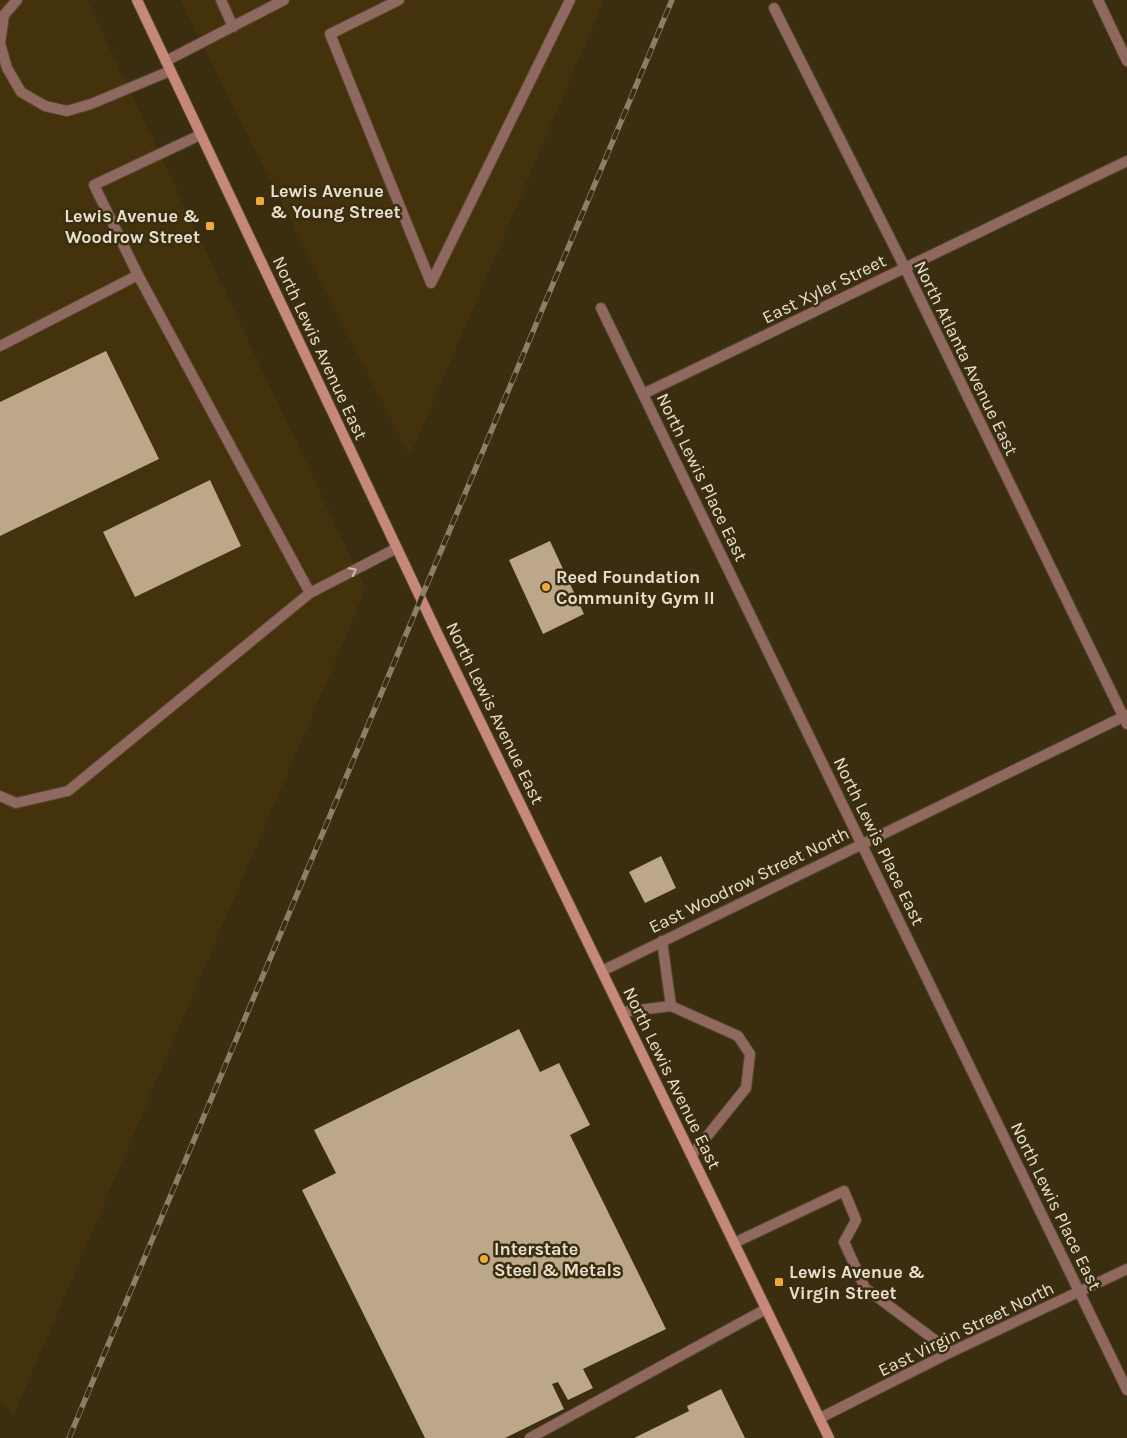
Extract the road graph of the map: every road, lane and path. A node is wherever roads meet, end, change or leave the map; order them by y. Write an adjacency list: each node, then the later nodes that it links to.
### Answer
1 (17, 0): 11 (street)
2 (137, 0): 11 (main road, North Lewis Avenue East)
3 (221, 0): 9 (street)
4 (284, 0): 9 (street)
5 (399, 0): 6 (street)
6 (570, 0)
7 (1098, 0): 10 (street)
8 (774, 8): 14 (street, North Atlanta Avenue East)
9 (233, 27): 11 (street)
10 (1127, 61)
11 (168, 66): 12 (main road, North Lewis Avenue East)
12 (200, 135): 15 (street); 19 (main road, North Lewis Avenue East)
13 (1127, 161): 14 (street, East Xyler Street)
14 (905, 268): 18 (street, East Xyler Street); 21 (street, North Atlanta Avenue East)
15 (138, 275): 17 (street); 20 (street)
16 (601, 308): 18 (street, North Lewis Place East)
17 (0, 346)
18 (643, 394): 23 (street, North Lewis Place East)
19 (397, 548): 20 (street, one-way to 19); 25 (main road, North Lewis Avenue East)
20 (310, 593): 22 (street)
21 (1126, 719): 23 (street, East Woodrow Street North)
22 (0, 796)
23 (862, 843): 24 (street, East Woodrow Street North); 31 (street, North Lewis Place East)
24 (662, 941): 25 (street, East Woodrow Street North); 26 (street)
25 (602, 970): 27 (main road, North Lewis Avenue East)
26 (671, 1006): 27 (street); 28 (street)
27 (622, 1012): 28 (main road, North Lewis Avenue East)
28 (692, 1156): 29 (main road, North Lewis Avenue East)
29 (734, 1243): 32 (main road, North Lewis Avenue East); 33 (street)
30 (1127, 1269): 31 (street, East Virgin Street North)
31 (1080, 1292): 33 (street, East Virgin Street North); 34 (street, North Lewis Place East)
32 (766, 1309): 35 (main road, North Lewis Avenue East); 36 (street)
33 (951, 1352): 35 (street, East Virgin Street North)
34 (1127, 1390)
35 (820, 1418): 37 (main road, North Lewis Avenue East)
36 (530, 1438)
37 (829, 1438)

